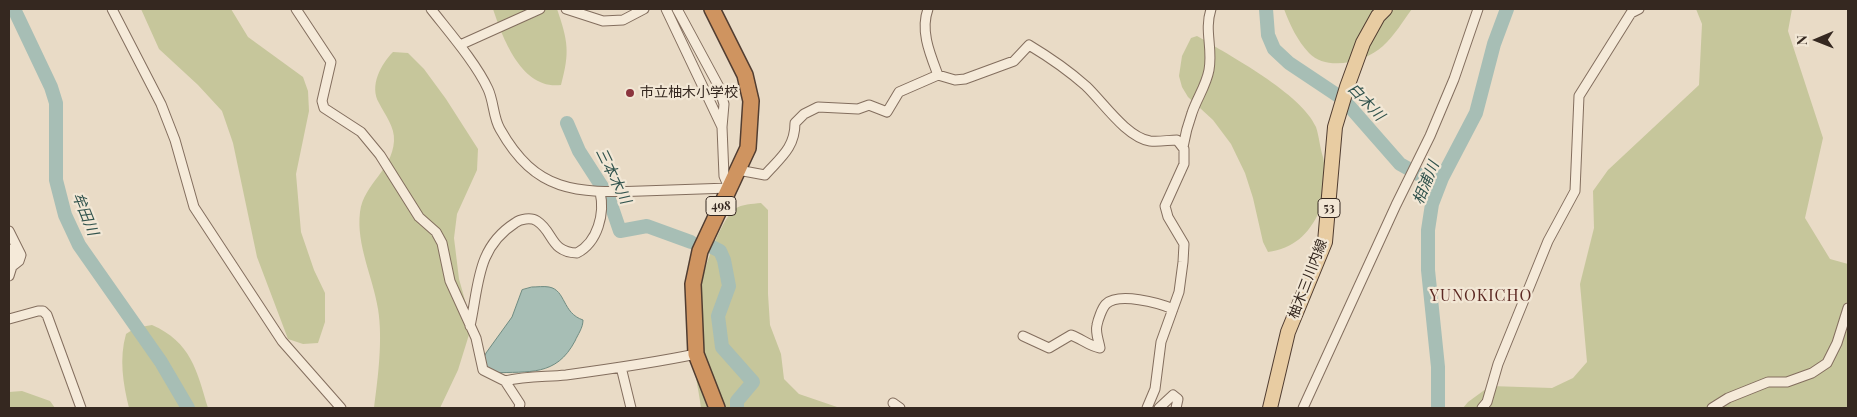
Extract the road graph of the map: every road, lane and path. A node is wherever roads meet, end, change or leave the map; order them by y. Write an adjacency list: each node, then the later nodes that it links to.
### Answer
1 (112, 9): 35 (street)
2 (296, 9): 29 (street)
3 (431, 9): 15 (street)
4 (540, 9): 15 (street)
5 (566, 9): 6 (street)
6 (644, 9)
7 (666, 9): 17 (street)
8 (677, 9): 17 (street)
9 (712, 9): 19 (highway, 498)
10 (928, 9): 16 (street)
11 (1211, 9): 18 (street)
12 (1385, 9): 42 (main road, 柚木三川内線 / 53)
13 (1478, 9): 43 (street)
14 (1638, 9): 44 (street)
15 (460, 45): 21 (street)
16 (938, 75): 18 (street); 19 (street)
17 (722, 127): 20 (street)
18 (1183, 146): 27 (street)
19 (738, 170): 20 (highway, 498)
20 (729, 188): 21 (street); 31 (highway, 498)
21 (600, 192): 29 (street)
22 (9, 231): 24 (street)
23 (9, 249): 24 (street)
24 (14, 265): 25 (street)
25 (9, 276)
26 (1848, 308): 45 (street)
27 (1173, 309): 30 (street); 39 (street)
28 (9, 319): 34 (street)
29 (470, 326): 33 (street)
30 (1023, 336)
31 (696, 354): 32 (street); 38 (highway, 498)
32 (621, 367): 33 (street); 37 (street)
33 (506, 381): 36 (street)
34 (81, 408)
35 (341, 408)
36 (519, 408)
37 (630, 408)
38 (717, 408)
39 (1147, 408)
40 (1158, 408): 41 (street)
41 (1176, 408)
42 (1270, 408)
43 (1303, 408)
44 (1482, 408)
45 (1712, 408)

